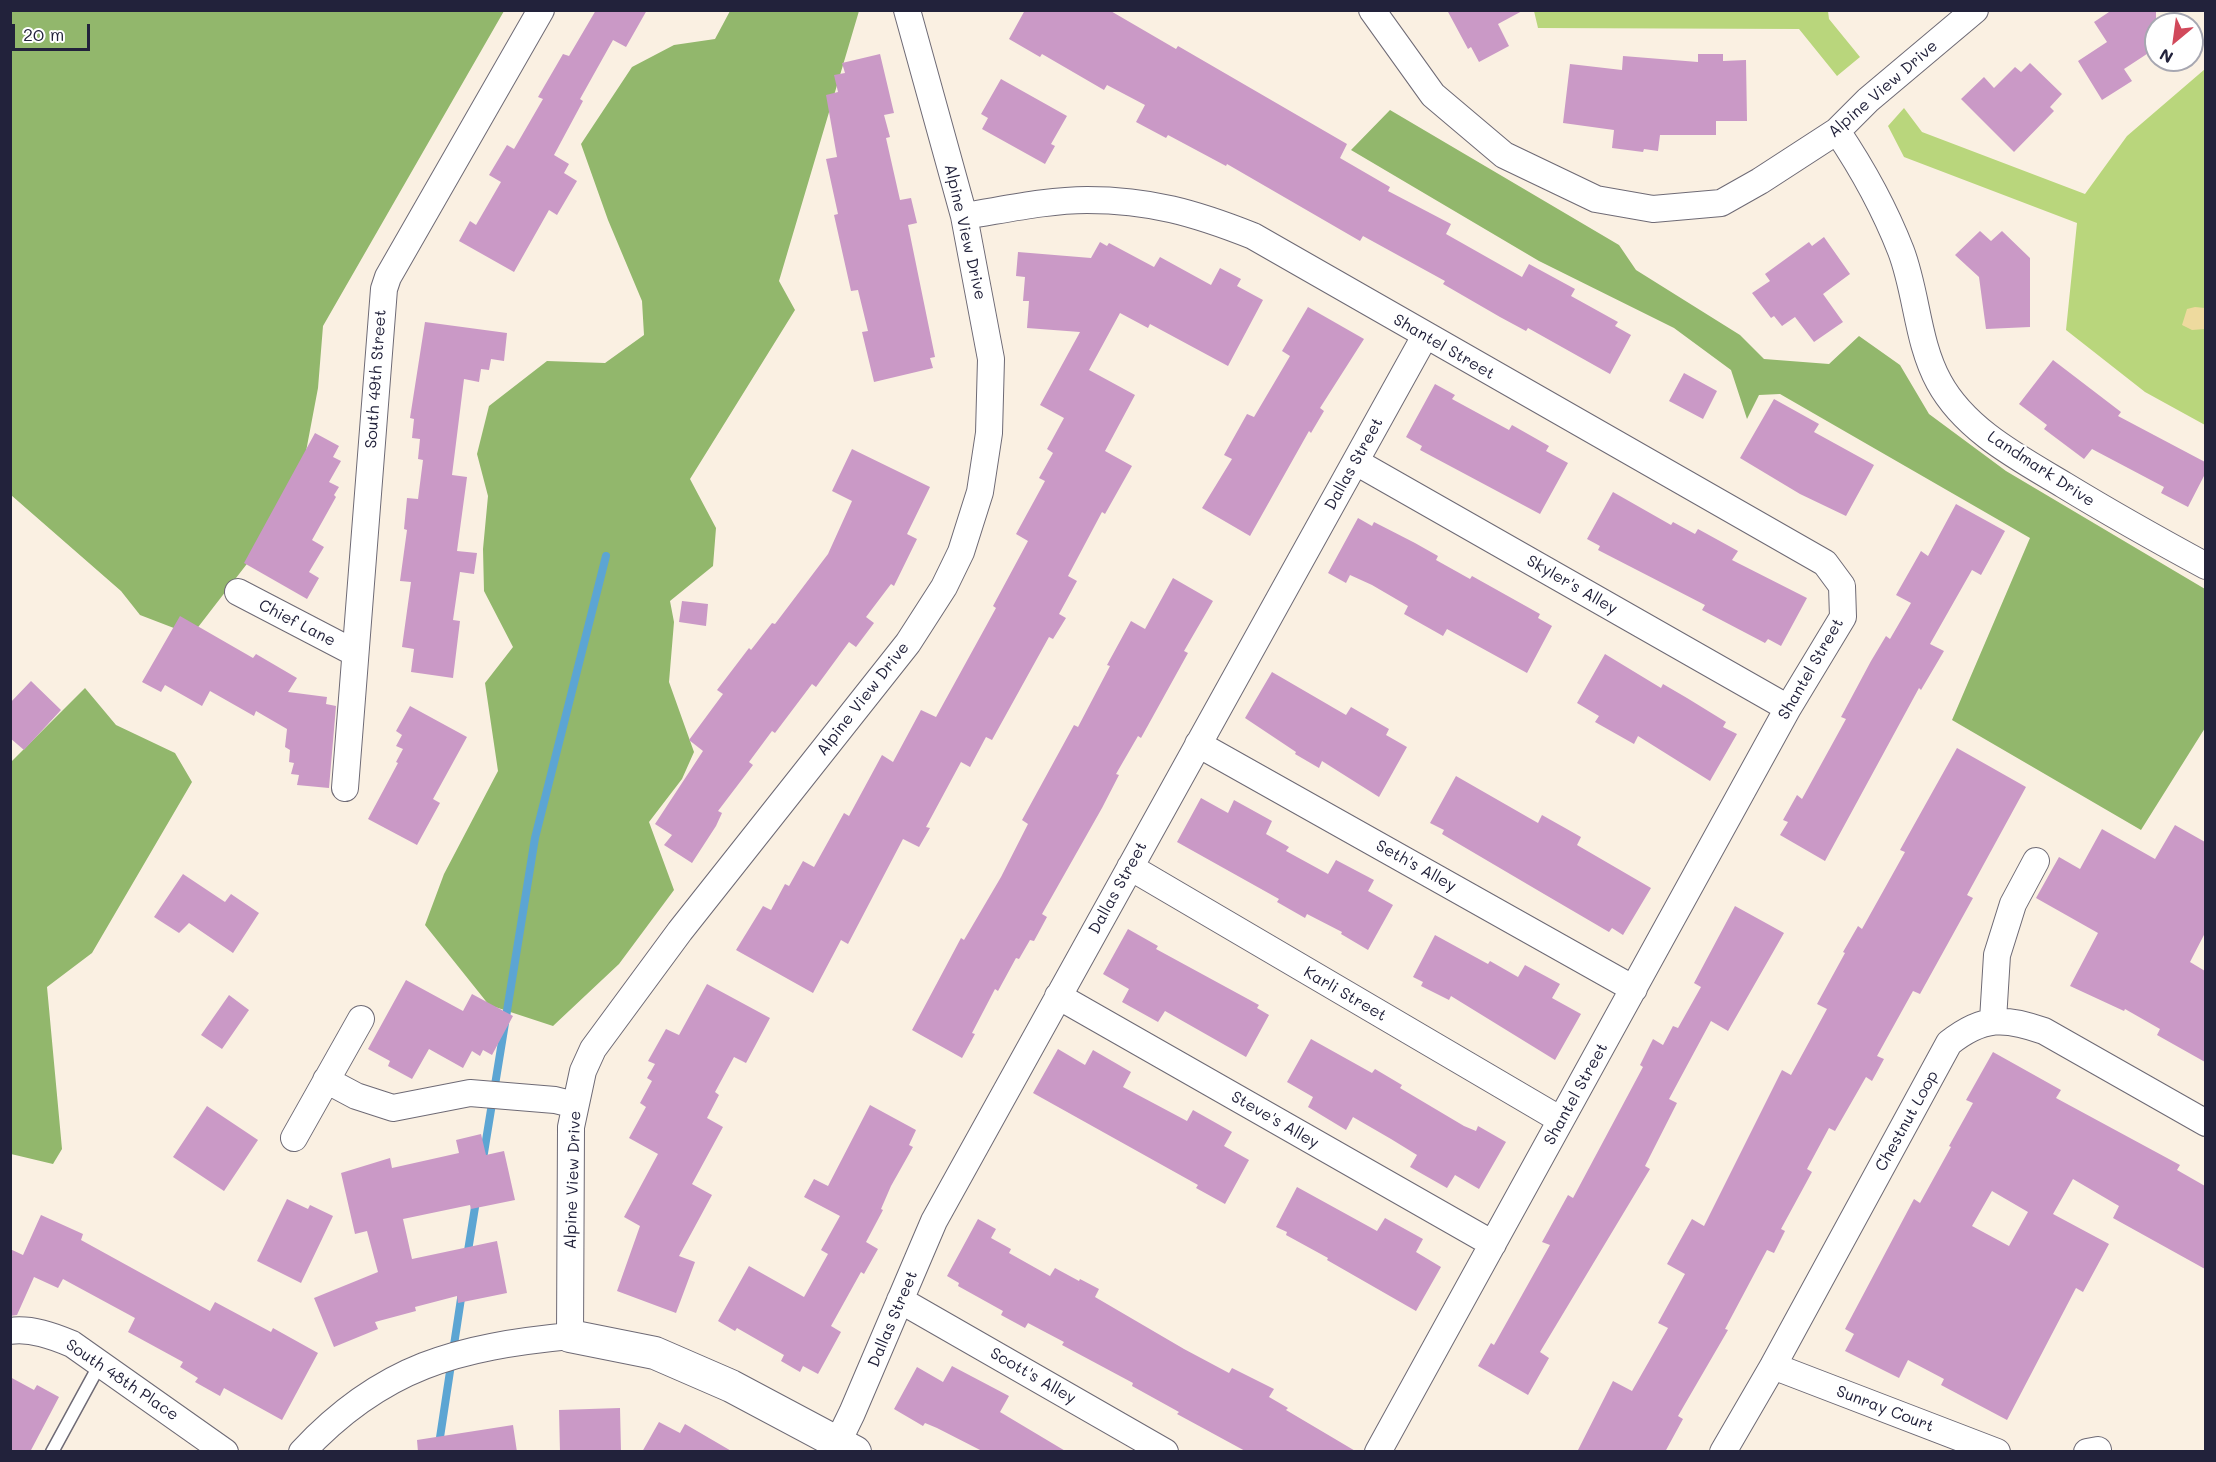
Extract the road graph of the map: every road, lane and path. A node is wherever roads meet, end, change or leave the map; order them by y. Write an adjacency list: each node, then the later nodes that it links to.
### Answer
1 (541, 10): 11 (street, South 49th Street)
2 (907, 10): 6 (street, Alpine View Drive)
3 (1372, 10): 5 (street, Alpine View Drive)
4 (1975, 10): 5 (street, Alpine View Drive)
5 (1837, 131): 9 (street, Landmark Drive)
6 (964, 216): 7 (street, Shantel Street); 22 (street, Alpine View Drive)
7 (1425, 336): 8 (street, Dallas Street); 12 (street, Shantel Street)
8 (1356, 462): 12 (street, Skyler's Alley); 13 (street, Dallas Street)
9 (2205, 566)
10 (238, 592): 11 (street, Chief Lane)
11 (356, 653): 14 (street, South 49th Street)
12 (1788, 708): 17 (street, Shantel Street)
13 (1198, 744): 16 (street, Dallas Street); 17 (street, Seth's Alley)
14 (345, 788)
15 (2036, 861): 20 (street)
16 (1130, 867): 18 (street, Dallas Street); 23 (street, Karli Street)
17 (1634, 988): 23 (street, Shantel Street)
18 (1058, 996): 26 (street, Steve's Alley); 27 (street, Dallas Street)
19 (361, 1018): 21 (street)
20 (1993, 1020): 24 (street, Chestnut Loop); 31 (street, Chestnut Loop)
21 (327, 1080): 22 (street); 25 (street)
22 (575, 1105): 29 (street, Alpine View Drive)
23 (1561, 1120): 26 (street, Shantel Street)
24 (2205, 1123)
25 (294, 1138)
26 (1493, 1244): 37 (street, Shantel Street)
27 (900, 1300): 32 (street, Dallas Street); 36 (street, Scott's Alley)
28 (10, 1331): 30 (street, South 48th Place)
29 (570, 1336): 32 (street); 35 (street)
30 (100, 1364): 33 (lane); 34 (street, South 48th Place)
31 (1773, 1366): 38 (street, Chestnut Loop); 39 (street, Sunray Court)
32 (842, 1448)
33 (52, 1452)
34 (225, 1452)
35 (302, 1452)
36 (1165, 1452)
37 (1378, 1452)
38 (1723, 1452)
39 (1997, 1452)

